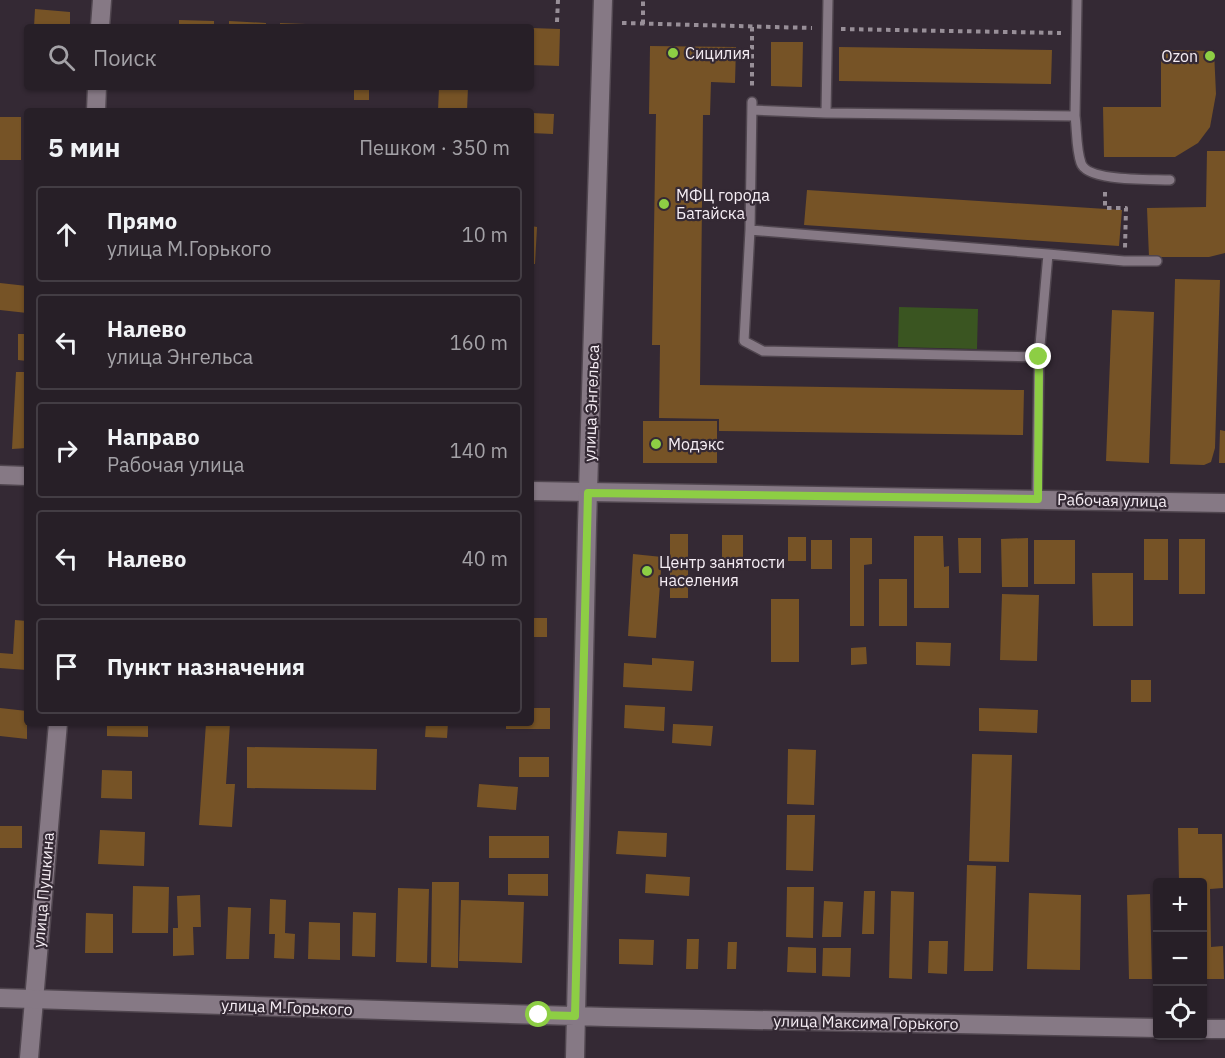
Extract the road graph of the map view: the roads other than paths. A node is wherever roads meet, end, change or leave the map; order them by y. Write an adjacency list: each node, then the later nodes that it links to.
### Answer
1 (102, 0): 5 (street)
2 (603, 0): 18 (street, улица Энгельса)
3 (828, 0): 8 (lane)
4 (1077, 0): 9 (lane)
5 (100, 24)
6 (97, 90): 7 (street)
7 (96, 108)
8 (826, 113): 9 (lane); 11 (lane)
9 (1075, 116): 10 (lane)
10 (1170, 180)
11 (750, 230): 12 (lane); 14 (lane)
12 (1048, 254): 13 (lane); 14 (lane)
13 (1157, 261)
14 (1039, 357): 19 (lane)
15 (0, 476): 16 (street)
16 (24, 476)
17 (534, 491): 18 (street, Рабочая улица)
18 (588, 493): 19 (street, Рабочая улица); 24 (street, улица Энгельса)
19 (1038, 499): 20 (street, Рабочая улица)
20 (1225, 503)
21 (58, 726): 23 (street, улица Пушкина)
22 (0, 998): 23 (street, улица М.Горького)
23 (34, 999): 24 (street, улица М.Горького); 28 (street, улица Пушкина)
24 (575, 1016): 25 (street, улица Максима Горького); 29 (street, улица Энгельса)
25 (1153, 1028)
26 (1207, 1029): 27 (street)
27 (1225, 1029)
28 (28, 1058)
29 (574, 1058)

